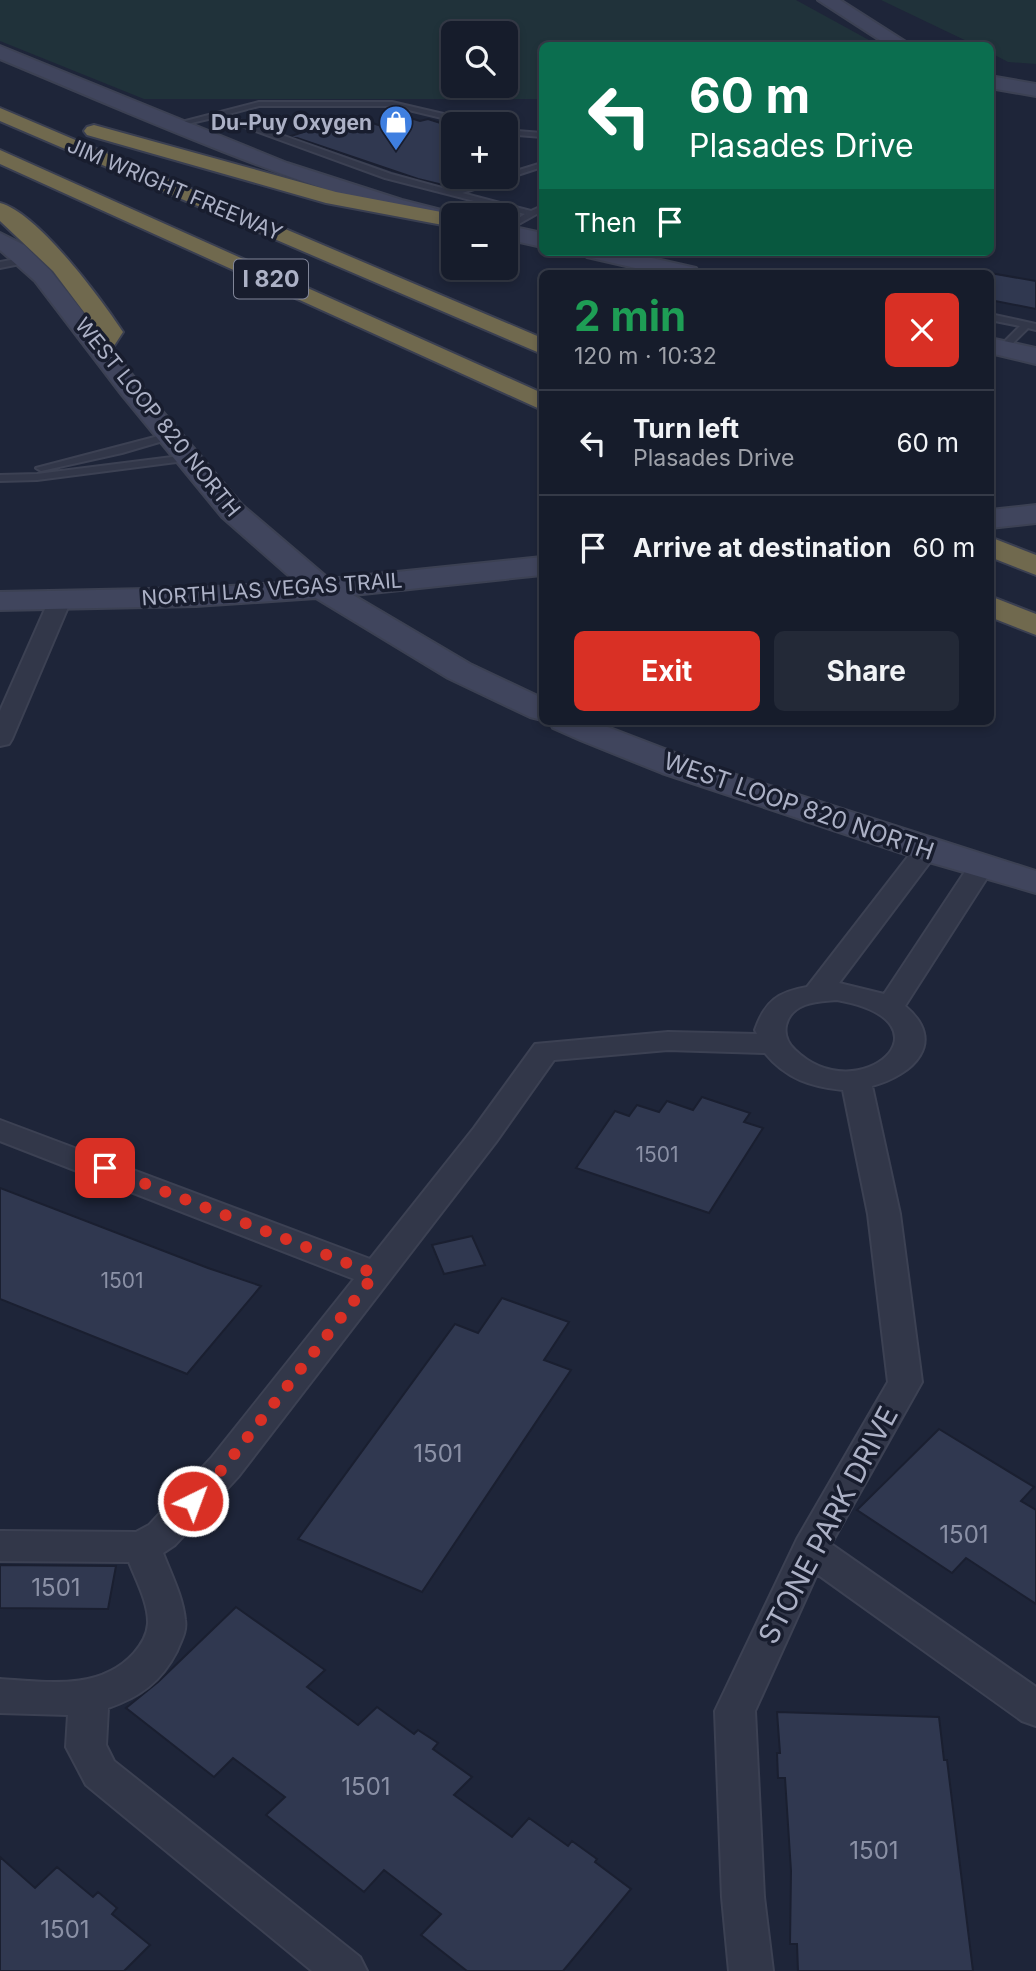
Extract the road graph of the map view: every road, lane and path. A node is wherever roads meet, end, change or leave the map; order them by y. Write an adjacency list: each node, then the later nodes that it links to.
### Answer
1 (827, 0): 2 (street)
2 (896, 42)
3 (0, 52): 10 (street)
4 (994, 83): 5 (street)
5 (1036, 90)
6 (0, 99): 20 (highway)
7 (0, 114): 32 (highway, JIM WRIGHT FREEWAY / I 820)
8 (217, 114): 9 (lane); 10 (lane); 15 (lane)
9 (441, 116)
10 (174, 125): 19 (street)
11 (518, 133): 12 (lane)
12 (539, 135)
13 (0, 156): 36 (highway, JIM WRIGHT FREEWAY / I 820)
14 (539, 166): 15 (lane)
15 (453, 193): 18 (lane)
16 (0, 210): 34 (highway)
17 (539, 210): 18 (lane)
18 (533, 214): 21 (lane)
19 (441, 217)
20 (441, 218)
21 (518, 223)
22 (518, 234): 23 (street)
23 (539, 239)
24 (0, 240): 26 (street, WEST LOOP 820 NORTH)
25 (612, 256): 28 (street)
26 (27, 260): 27 (lane); 34 (street, WEST LOOP 820 NORTH)
27 (0, 265)
28 (675, 270)
29 (994, 318): 30 (lane)
30 (1026, 325): 31 (lane); 33 (lane)
31 (1036, 327)
32 (539, 346)
33 (997, 346): 35 (street)
34 (101, 347): 37 (street, WEST LOOP 820 NORTH)
35 (1036, 356)
36 (539, 401)
37 (170, 436): 38 (street, WEST LOOP 820 NORTH); 39 (lane)
38 (188, 458): 39 (lane); 47 (street, WEST LOOP 820 NORTH)
39 (5, 478)
40 (1036, 514): 41 (street)
41 (994, 520)
42 (994, 523): 43 (highway)
43 (1036, 541)
44 (994, 548): 46 (highway)
45 (539, 566): 47 (street, NORTH LAS VEGAS TRAIL)
46 (1036, 566)
47 (322, 589): 48 (street, NORTH LAS VEGAS TRAIL); 52 (street, WEST LOOP 820 NORTH)
48 (60, 600): 49 (street, NORTH LAS VEGAS TRAIL); 54 (street)
49 (0, 601)
50 (994, 607): 51 (highway)
51 (1036, 626)
52 (539, 709)
53 (574, 725): 55 (street, WEST LOOP 820 NORTH)
54 (0, 739)
55 (926, 850): 56 (street, WEST LOOP 820 NORTH); 58 (street)
56 (981, 867): 57 (street, WEST LOOP 820 NORTH); 59 (street)
57 (1036, 882)
58 (818, 992): 59 (street); 60 (street)
59 (889, 1008): 61 (street)
60 (772, 1044): 61 (street); 63 (street)
61 (856, 1080): 66 (street, STONE PARK DRIVE)
62 (0, 1130): 63 (street)
63 (375, 1274): 65 (street)
64 (0, 1546): 65 (street)
65 (142, 1546): 68 (street)
66 (810, 1549): 69 (street); 71 (street, STONE PARK DRIVE)
67 (0, 1696): 68 (street)
68 (89, 1698): 70 (street)
69 (1036, 1709)
70 (345, 1971)
71 (751, 1971)

